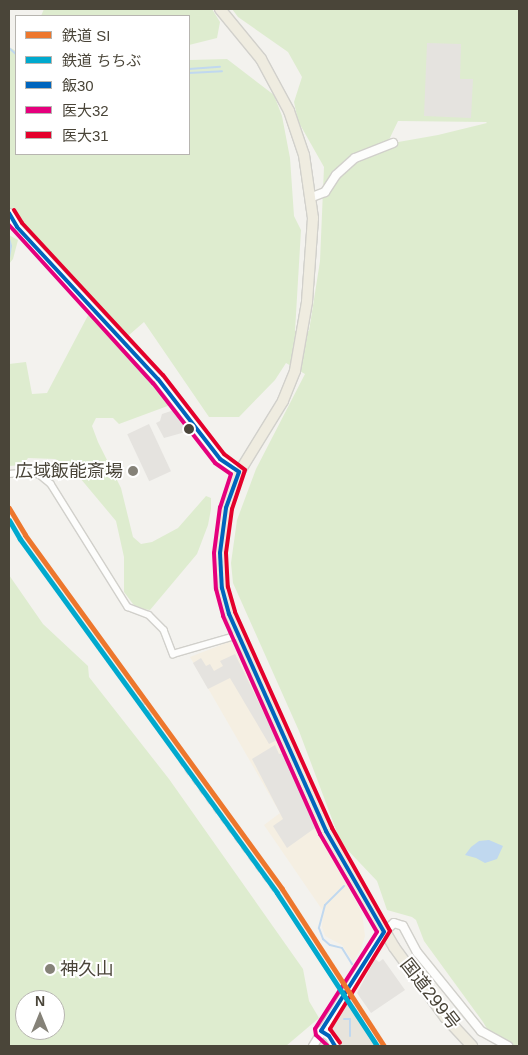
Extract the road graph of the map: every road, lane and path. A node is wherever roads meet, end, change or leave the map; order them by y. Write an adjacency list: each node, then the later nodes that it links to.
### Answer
1 (220, 9): 3 (highway, 国道299号)
2 (393, 143): 3 (street)
3 (312, 197): 5 (highway, 国道299号)
4 (9, 213): 5 (street)
5 (239, 472): 7 (highway, 国道299号)
6 (9, 474): 7 (street)
7 (238, 635): 8 (highway, 国道299号)
8 (384, 932): 9 (street); 12 (highway, 国道299号); 13 (street)
9 (321, 1031): 10 (street); 11 (street)
10 (313, 1046)
11 (335, 1046)
12 (472, 1046)
13 (508, 1046)

